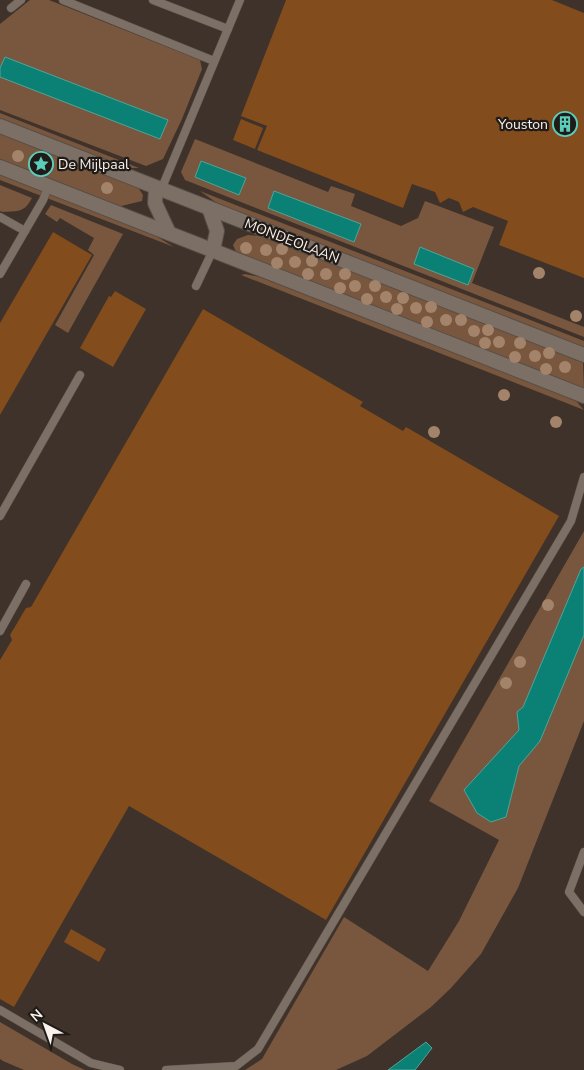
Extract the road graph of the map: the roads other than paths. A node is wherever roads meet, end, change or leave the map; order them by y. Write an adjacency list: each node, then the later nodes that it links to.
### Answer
1 (21, 0): 5 (lane)
2 (63, 0): 7 (lane)
3 (153, 0): 6 (lane)
4 (239, 0): 6 (lane)
5 (11, 8)
6 (228, 29): 7 (lane)
7 (214, 61): 11 (lane)
8 (0, 126): 11 (street, MONDEOLAAN)
9 (0, 167): 10 (street)
10 (49, 185): 14 (lane); 15 (street)
11 (158, 189): 12 (street, MONDEOLAAN); 15 (street)
12 (209, 208): 16 (street); 19 (street, MONDEOLAAN)
13 (0, 217): 14 (lane)
14 (25, 231): 17 (lane)
15 (169, 233): 16 (street)
16 (213, 250): 18 (lane); 21 (street)
17 (0, 274)
18 (196, 286)
19 (584, 355)
20 (80, 375): 23 (lane)
21 (584, 396)
22 (584, 477): 30 (lane)
23 (0, 516)
24 (26, 584): 25 (lane)
25 (0, 631)
26 (584, 852): 27 (lane)
27 (584, 912)
28 (0, 1010): 29 (lane)
29 (120, 1070)
30 (166, 1070)

